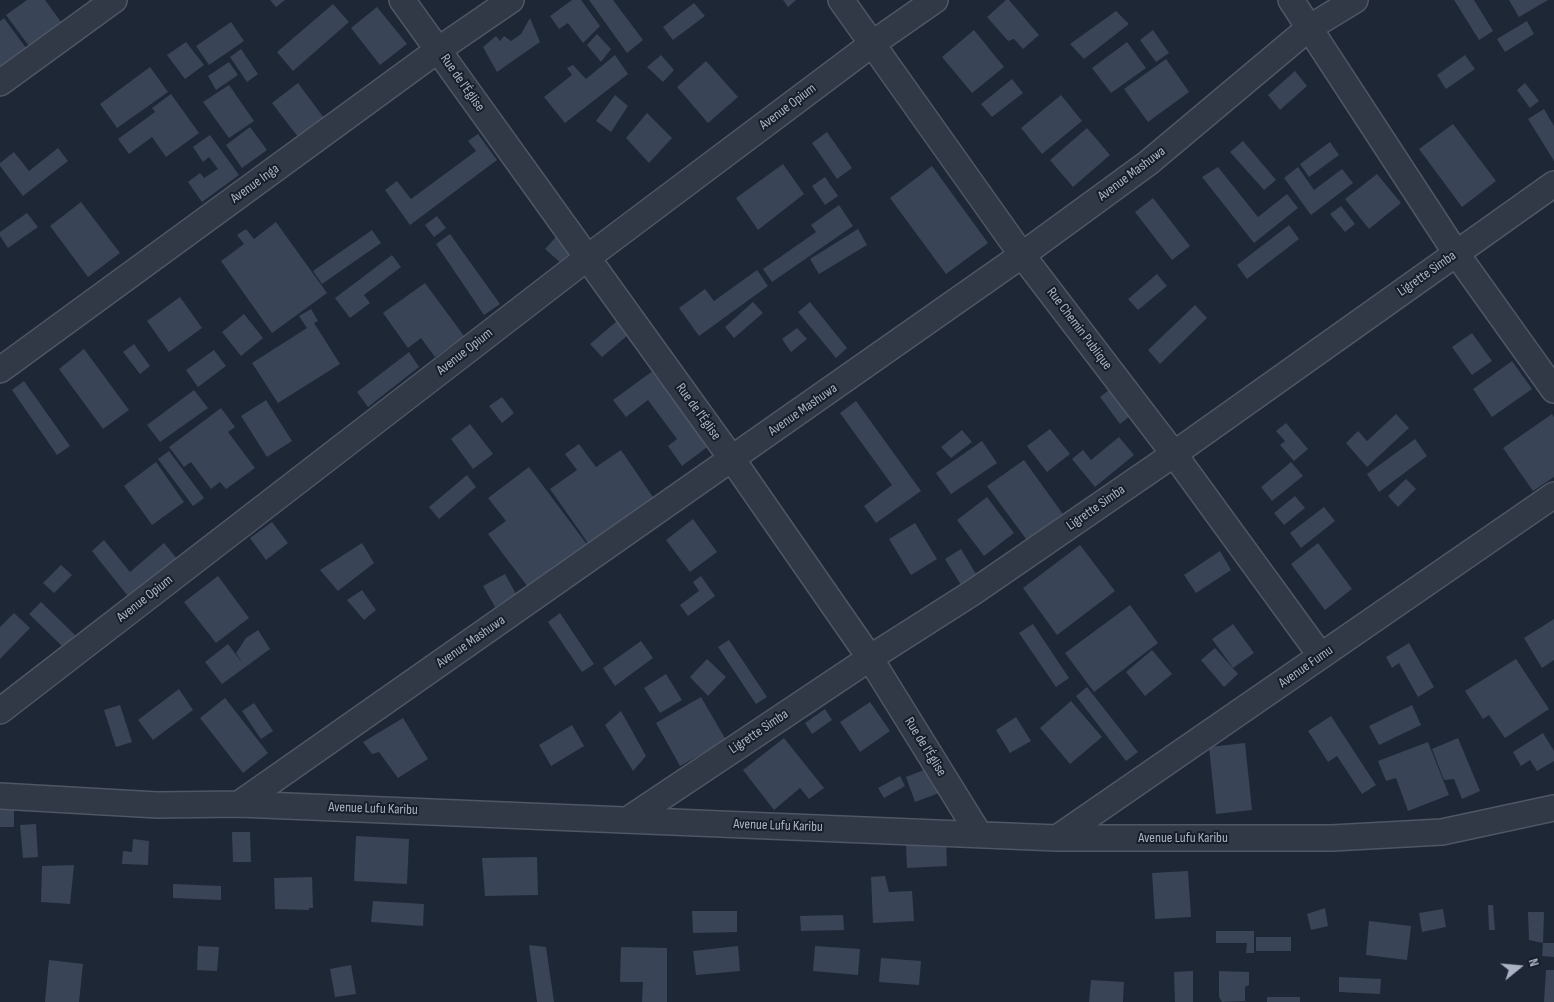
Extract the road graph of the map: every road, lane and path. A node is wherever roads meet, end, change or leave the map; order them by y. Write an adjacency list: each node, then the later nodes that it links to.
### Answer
1 (114, 0): 11 (street)
2 (402, 0): 10 (street, Rue de l'Église)
3 (511, 0): 10 (street, Avenue Inga)
4 (841, 0): 9 (street, Rue Chemin Publique)
5 (936, 0): 9 (street, Avenue Opium)
6 (1291, 0): 8 (street)
7 (1355, 0): 8 (street, Avenue Mashuwa)
8 (1309, 28): 13 (street); 14 (street, Avenue Mashuwa)
9 (872, 44): 14 (street, Rue Chemin Publique); 15 (street, Avenue Opium)
10 (438, 50): 15 (street, Rue de l'Église); 16 (street, Avenue Inga)
11 (0, 83)
12 (1554, 184): 13 (street, Ligrette Simba)
13 (1456, 253): 17 (street); 18 (street, Ligrette Simba)
14 (1022, 255): 18 (street, Rue Chemin Publique); 19 (street, Avenue Mashuwa)
15 (587, 258): 19 (street, Rue de l'Église); 23 (street, Avenue Opium)
16 (0, 370)
17 (1554, 390)
18 (1174, 454): 21 (street, Rue Chemin Publique); 22 (street, Ligrette Simba)
19 (732, 459): 22 (street, Rue de l'Église); 25 (street, Avenue Mashuwa)
20 (1554, 495): 21 (street, Avenue Fumu)
21 (1321, 656): 29 (street, Avenue Fumu)
22 (870, 658): 27 (street, Ligrette Simba); 28 (street, Rue de l'Église)
23 (0, 711)
24 (0, 796): 25 (street, Avenue Lufu Karibu)
25 (239, 804): 27 (street, Avenue Lufu Karibu)
26 (1554, 808): 29 (street, Avenue Lufu Karibu)
27 (629, 819): 28 (street, Avenue Lufu Karibu)
28 (978, 834): 29 (street, Avenue Lufu Karibu)
29 (1057, 838)

